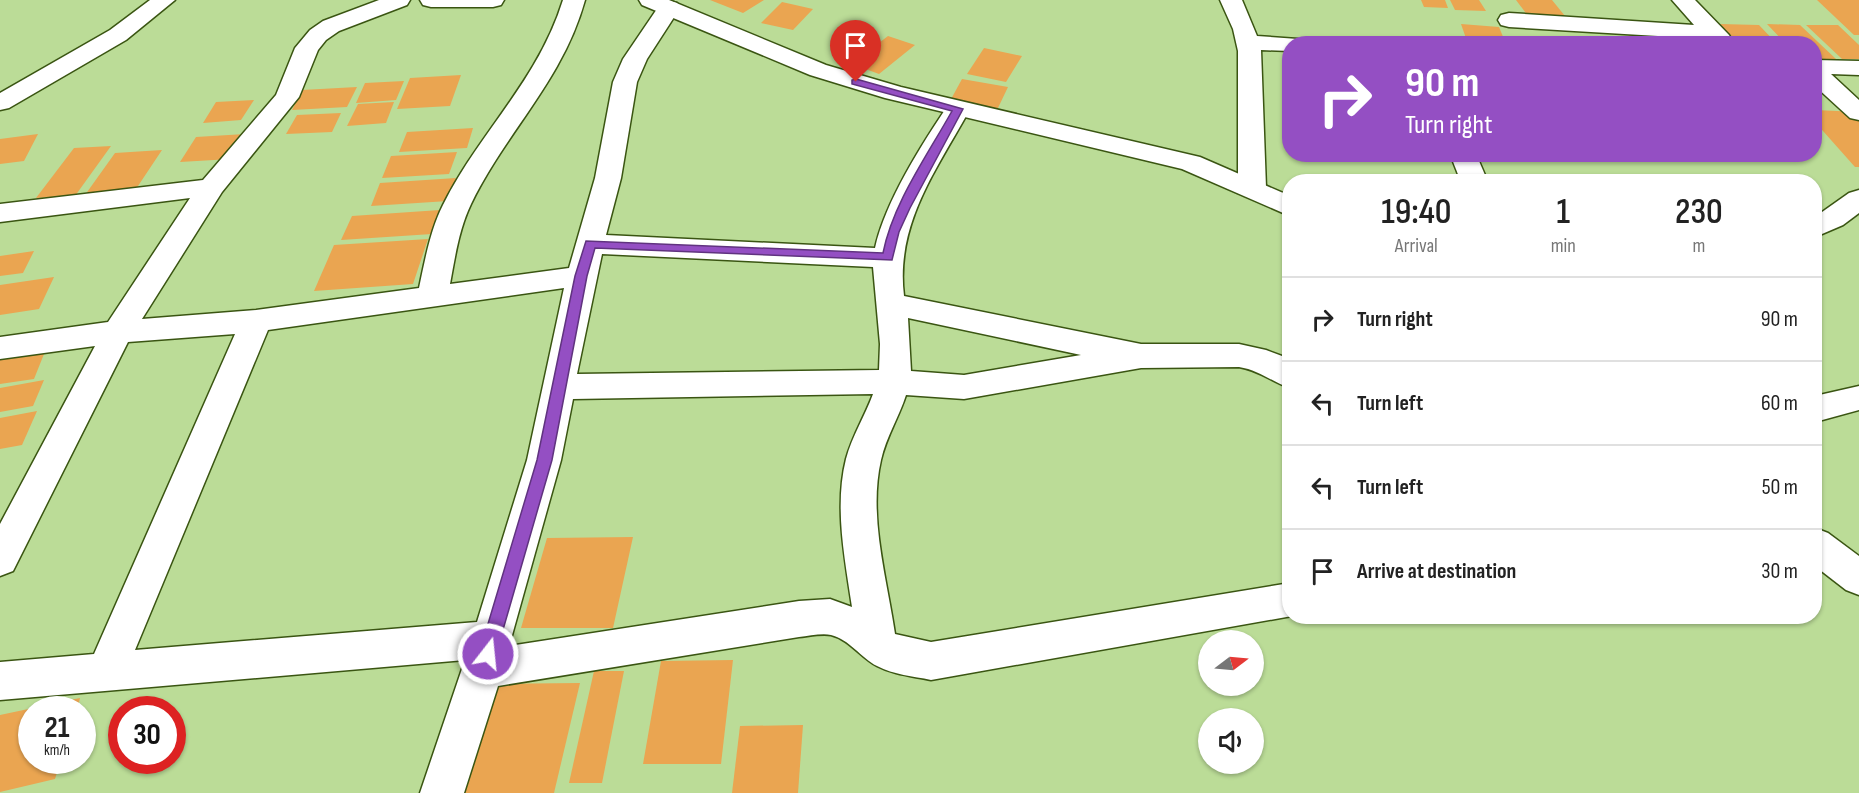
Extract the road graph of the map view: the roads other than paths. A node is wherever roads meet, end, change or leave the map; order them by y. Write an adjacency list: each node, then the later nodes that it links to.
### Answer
1 (164, 0): 19 (street)
2 (399, 0): 22 (street)
3 (431, 0): 4 (street)
4 (493, 0)
5 (574, 0): 31 (street)
6 (1231, 0): 14 (street)
7 (1497, 0): 10 (street)
8 (1683, 0): 13 (street)
9 (660, 4): 20 (street); 28 (street)
10 (1509, 20): 11 (street); 12 (street)
11 (1518, 36)
12 (1696, 36)
13 (1717, 36)
14 (1247, 42): 15 (street); 23 (street)
15 (1282, 44)
16 (1822, 67): 17 (street)
17 (1859, 68)
18 (1822, 79): 21 (street)
19 (0, 103)
20 (958, 109): 23 (street); 29 (street)
21 (1859, 113)
22 (211, 187): 26 (street); 34 (street)
23 (1252, 188): 25 (street)
24 (1859, 199): 27 (street)
25 (1282, 203)
26 (0, 213)
27 (1822, 224)
28 (590, 244): 29 (street); 30 (street)
29 (888, 258): 32 (street)
30 (581, 276): 31 (street); 39 (street)
31 (432, 297): 33 (street)
32 (892, 304): 36 (street); 38 (street)
33 (256, 321): 34 (street); 48 (street)
34 (118, 332): 35 (street); 43 (street)
35 (0, 348)
36 (1141, 356): 37 (street); 38 (street)
37 (1282, 369)
38 (894, 382): 39 (street); 46 (street)
39 (559, 387): 47 (street)
40 (1859, 398): 41 (street)
41 (1822, 407)
42 (1822, 549): 44 (street)
43 (0, 560)
44 (1859, 578)
45 (1282, 601): 46 (street)
46 (877, 645): 47 (street)
47 (487, 654): 48 (street); 50 (street)
48 (106, 672): 49 (street)
49 (0, 681)
50 (442, 793)

